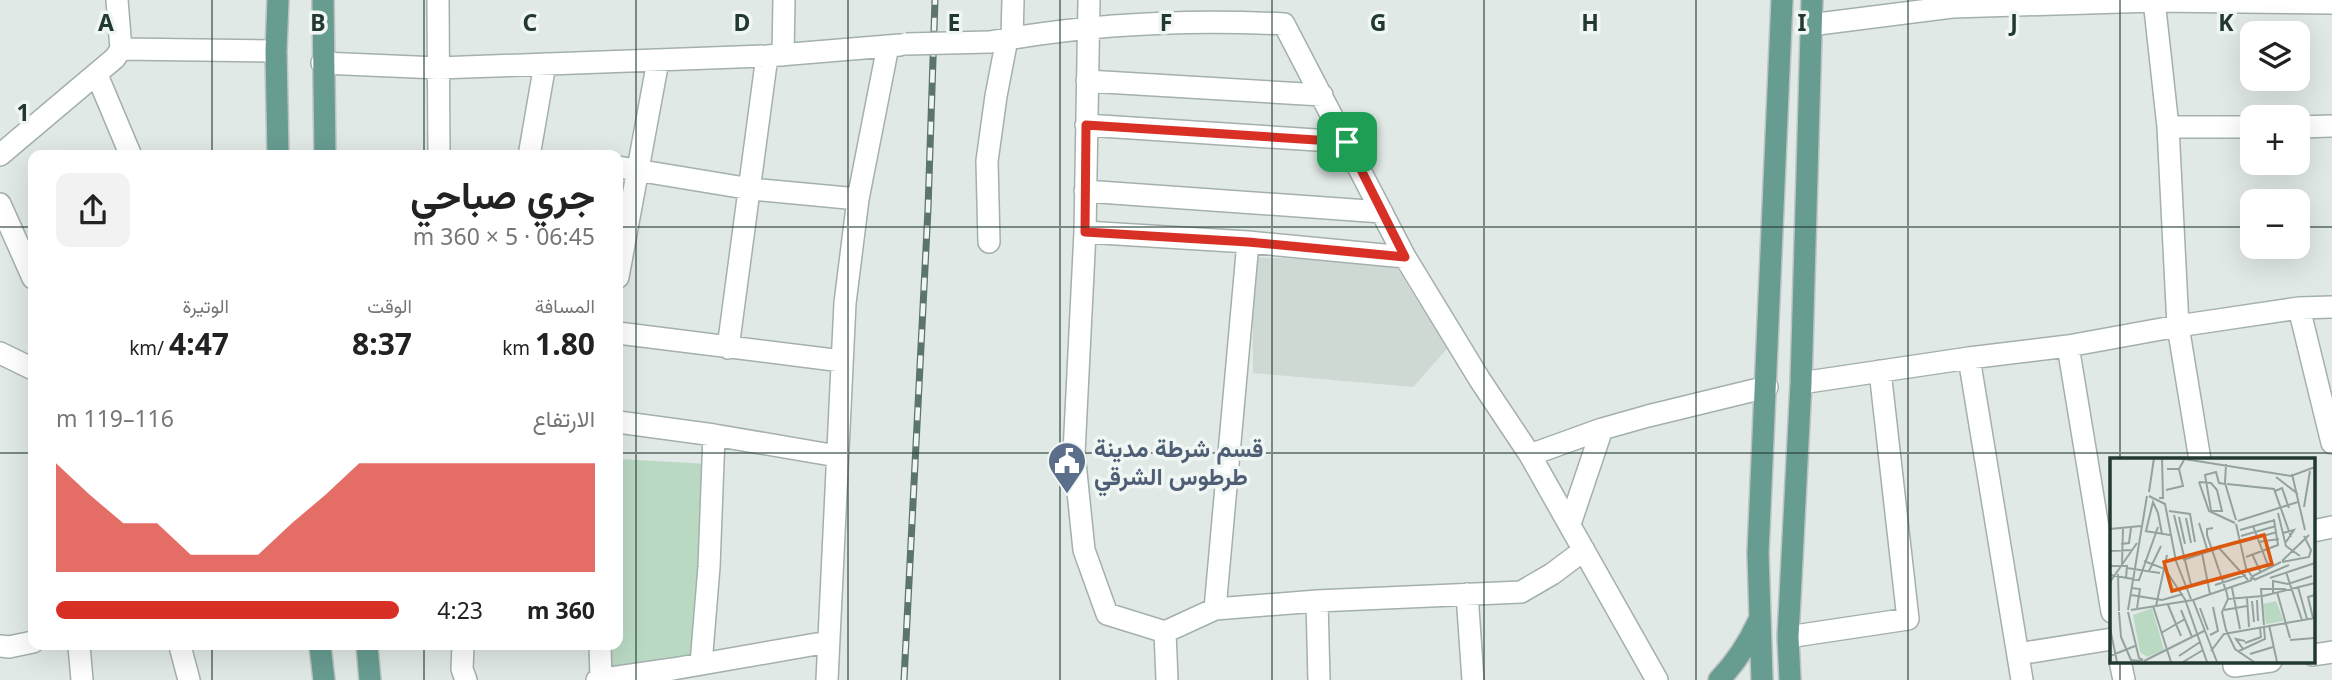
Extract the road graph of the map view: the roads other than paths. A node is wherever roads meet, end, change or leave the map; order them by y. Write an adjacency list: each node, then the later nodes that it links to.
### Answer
1 (117, 0): 17 (street)
2 (278, 0): 18 (main road)
3 (323, 0): 21 (main road)
4 (438, 0): 23 (street)
5 (784, 0): 19 (street)
6 (1013, 0): 15 (street)
7 (1089, 0): 14 (street)
8 (1782, 0): 63 (main road)
9 (1812, 0): 13 (main road)
10 (2154, 1): 11 (street); 13 (street); 29 (street)
11 (2332, 3)
12 (1223, 10): 14 (street); 26 (street)
13 (1810, 25): 62 (main road)
14 (1088, 27): 15 (street); 25 (street)
15 (1003, 39): 16 (street, bridge); 47 (street)
16 (897, 45): 19 (street); 42 (street)
17 (121, 49): 18 (street); 24 (street)
18 (276, 51): 34 (main road)
19 (775, 56): 20 (street); 40 (street)
20 (658, 61): 22 (street); 39 (street)
21 (322, 63): 23 (street); 35 (main road)
22 (545, 64): 23 (street); 37 (street)
23 (438, 68): 36 (street)
24 (97, 75): 33 (street); 38 (street)
25 (1087, 81): 26 (street); 27 (street)
26 (1322, 95): 32 (street)
27 (1086, 125): 32 (street); 41 (street)
28 (2332, 126): 31 (street)
29 (2168, 127): 30 (street); 53 (street)
30 (2240, 127)
31 (2310, 127)
32 (1347, 142): 44 (street)
33 (128, 150)
34 (278, 150)
35 (325, 150)
36 (439, 150)
37 (536, 150)
38 (0, 155)
39 (628, 168): 40 (street); 45 (street)
40 (751, 189): 42 (street); 56 (street)
41 (1085, 191): 44 (street); 46 (street)
42 (858, 199): 59 (street)
43 (0, 204): 50 (street)
44 (1382, 212): 49 (street)
45 (623, 222)
46 (1085, 232): 48 (street); 82 (street)
47 (989, 242)
48 (1248, 242): 49 (street); 80 (street)
49 (1405, 257): 68 (street)
50 (28, 267)
51 (2332, 307): 52 (street)
52 (2299, 308): 53 (street); 67 (street)
53 (2178, 326): 55 (street); 70 (street)
54 (623, 334): 56 (street)
55 (2068, 346): 58 (street); 78 (street)
56 (727, 348): 59 (street)
57 (0, 354): 60 (street)
58 (1969, 358): 61 (street); 96 (street)
59 (842, 361): 69 (street)
60 (28, 367)
61 (1880, 371): 62 (street); 83 (street)
62 (1801, 383): 76 (main road)
63 (1767, 387): 65 (street); 75 (main road)
64 (623, 423): 66 (street)
65 (1602, 429): 68 (street); 71 (street)
66 (715, 435): 69 (street); 100 (street)
67 (2332, 439)
68 (1530, 455): 71 (street)
69 (837, 456): 85 (street)
70 (2200, 458)
71 (1570, 524): 74 (street)
72 (2332, 527): 73 (street)
73 (2314, 531)
74 (1584, 550): 77 (street); 113 (street)
75 (1758, 553): 76 (main road); 81 (main road)
76 (1792, 553): 83 (main road)
77 (1467, 594): 79 (street); 112 (street)
78 (2110, 600)
79 (1317, 601): 80 (street); 111 (street)
80 (1215, 609): 82 (street)
81 (1759, 620): 86 (main road); 116 (main road)
82 (1165, 632): 110 (street)
83 (1788, 637): 117 (main road)
84 (2110, 639): 96 (street)
85 (828, 642): 100 (street); 109 (street)
86 (1749, 643): 114 (main road); 115 (main road)
87 (28, 644): 95 (street)
88 (79, 650): 103 (street)
89 (181, 650): 104 (street)
90 (320, 650): 105 (main road)
91 (367, 650): 106 (main road)
92 (463, 650): 107 (street)
93 (600, 650): 108 (street)
94 (2332, 652): 97 (street)
95 (3, 653)
96 (2018, 654): 118 (street)
97 (2314, 655)
98 (2120, 662): 119 (street)
99 (2266, 662): 101 (street)
100 (701, 664): 102 (street)
101 (2235, 669)
102 (672, 675): 108 (street)
103 (82, 680)
104 (189, 680)
105 (324, 680)
106 (370, 680)
107 (466, 680)
108 (599, 680)
109 (827, 680)
110 (1167, 680)
111 (1319, 680)
112 (1473, 680)
113 (1657, 680)
114 (1719, 680)
115 (1744, 680)
116 (1762, 680)
117 (1790, 680)
118 (2022, 680)
119 (2124, 680)

